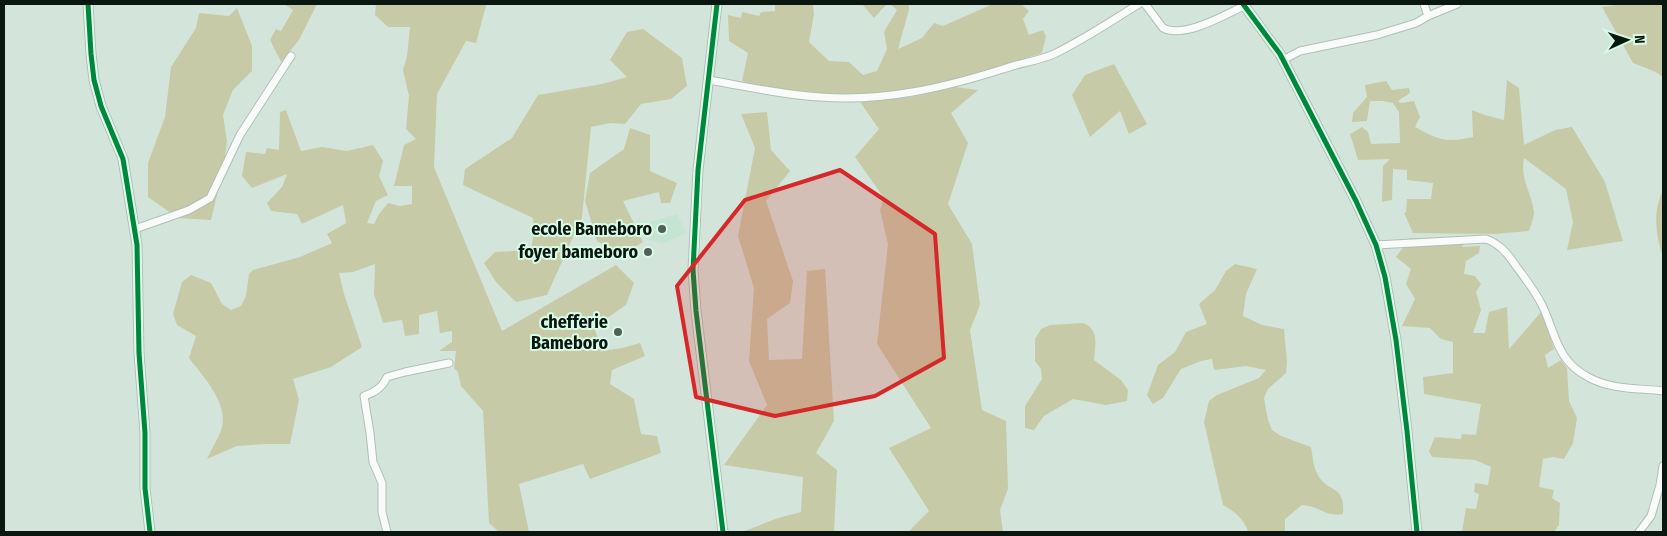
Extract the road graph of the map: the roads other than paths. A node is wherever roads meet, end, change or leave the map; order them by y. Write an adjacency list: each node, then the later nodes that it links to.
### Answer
1 (717, 4): 11 (street)
2 (1139, 4): 11 (street)
3 (1145, 4): 7 (street)
4 (1424, 4): 8 (street)
5 (1457, 4): 8 (street)
6 (86, 5): 12 (street)
7 (1243, 5): 10 (street)
8 (1428, 16): 10 (street)
9 (291, 56): 12 (street)
10 (1283, 60): 13 (street)
11 (708, 80): 19 (street)
12 (135, 229): 17 (street)
13 (1376, 245): 15 (street); 20 (street)
14 (449, 363): 18 (street)
15 (1663, 391)
16 (1663, 466): 21 (street)
17 (150, 532)
18 (387, 532)
19 (723, 532)
20 (1417, 532)
21 (1639, 532)

